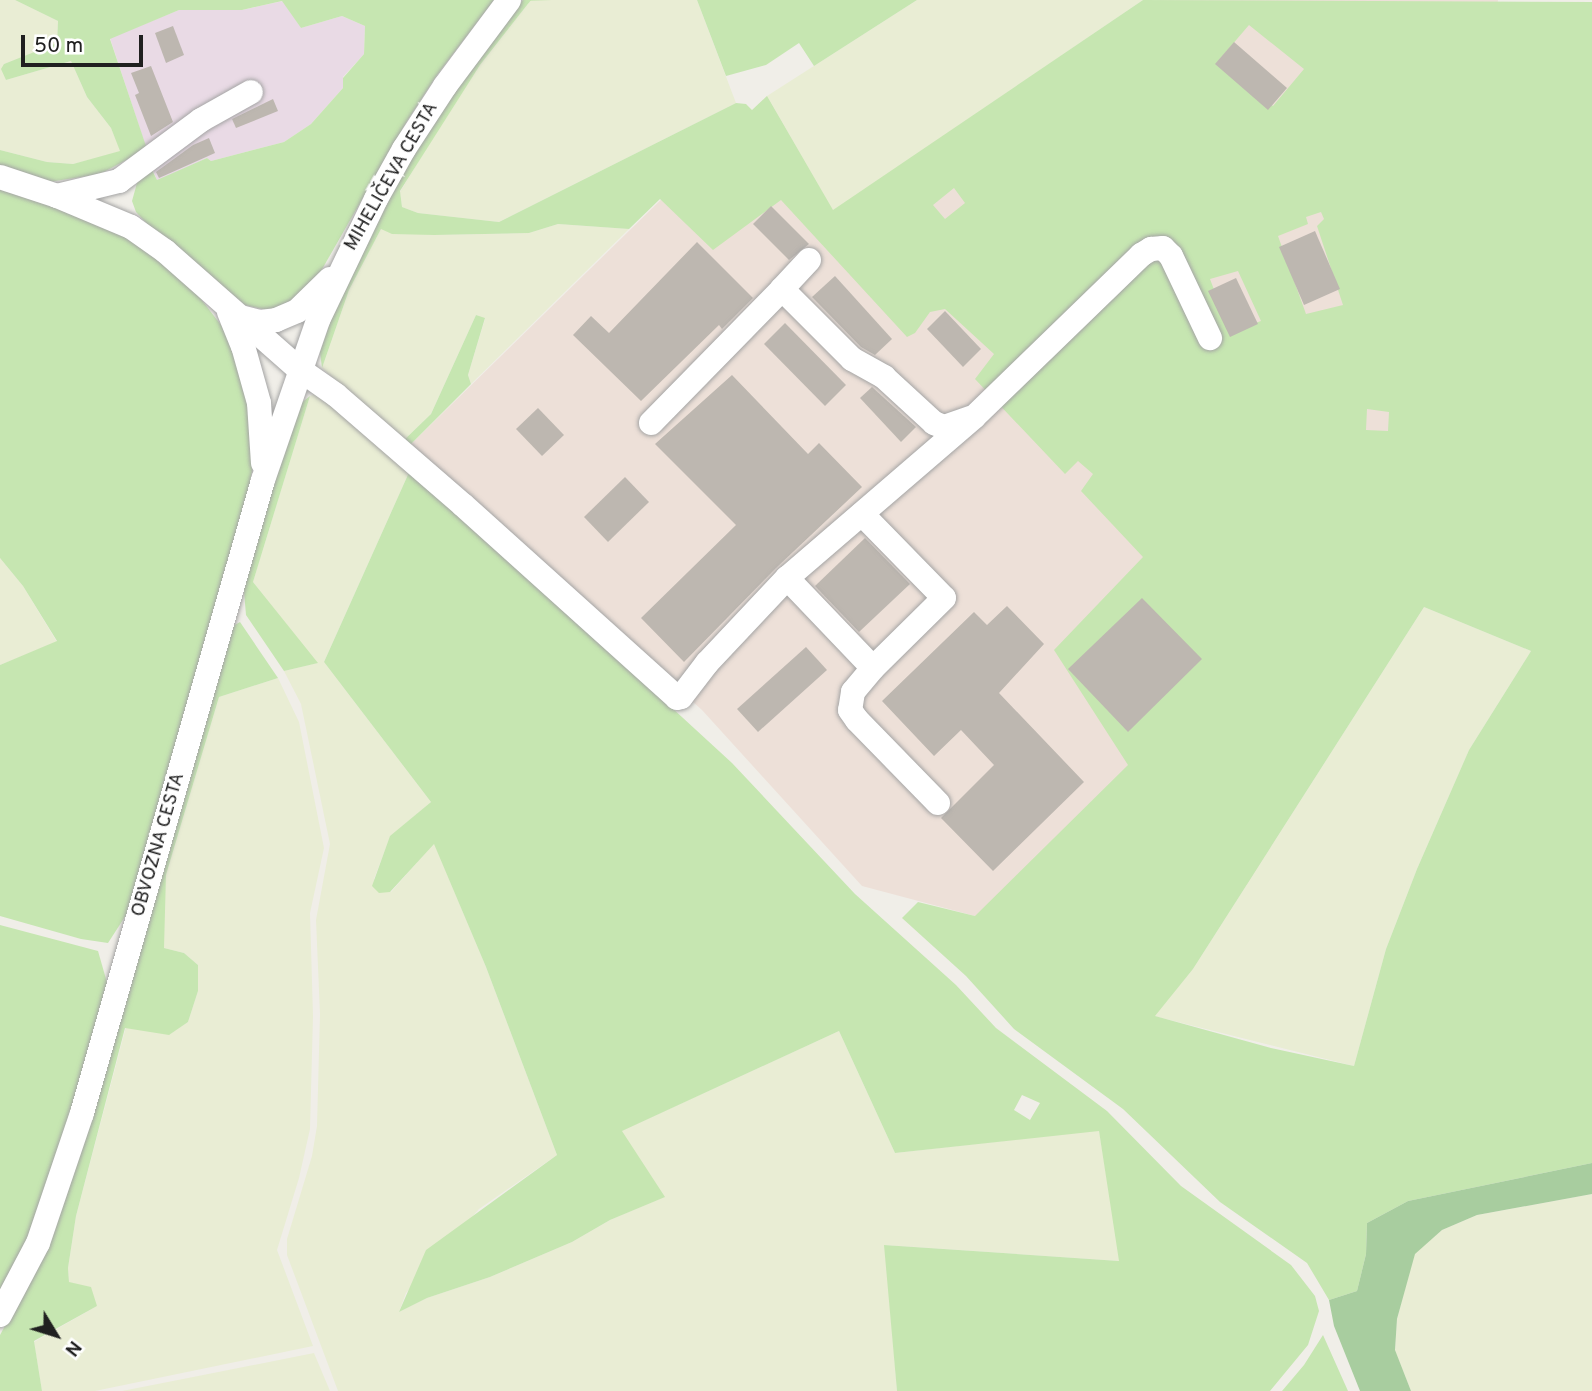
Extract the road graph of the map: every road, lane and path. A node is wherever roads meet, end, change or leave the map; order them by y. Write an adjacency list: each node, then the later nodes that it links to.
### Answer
1 (509, 0): 7 (street, MIHELIČEVA CESTA)
2 (251, 92): 3 (street)
3 (139, 168): 5 (street); 6 (street)
4 (0, 177): 5 (street)
5 (57, 196): 6 (street)
6 (131, 227): 10 (street)
7 (346, 259): 10 (street); 12 (street, MIHELIČEVA CESTA)
8 (809, 260): 9 (street)
9 (782, 289): 13 (street); 14 (street)
10 (233, 311): 12 (street); 15 (street)
11 (1210, 338): 13 (street)
12 (299, 369): 15 (street, OBVOZNA CESTA); 17 (street)
13 (974, 417): 16 (street)
14 (650, 423)
15 (262, 480): 20 (street, OBVOZNA CESTA)
16 (862, 514): 17 (street); 18 (street)
17 (787, 578): 18 (street)
18 (873, 668): 19 (street)
19 (938, 803)
20 (0, 1315)

